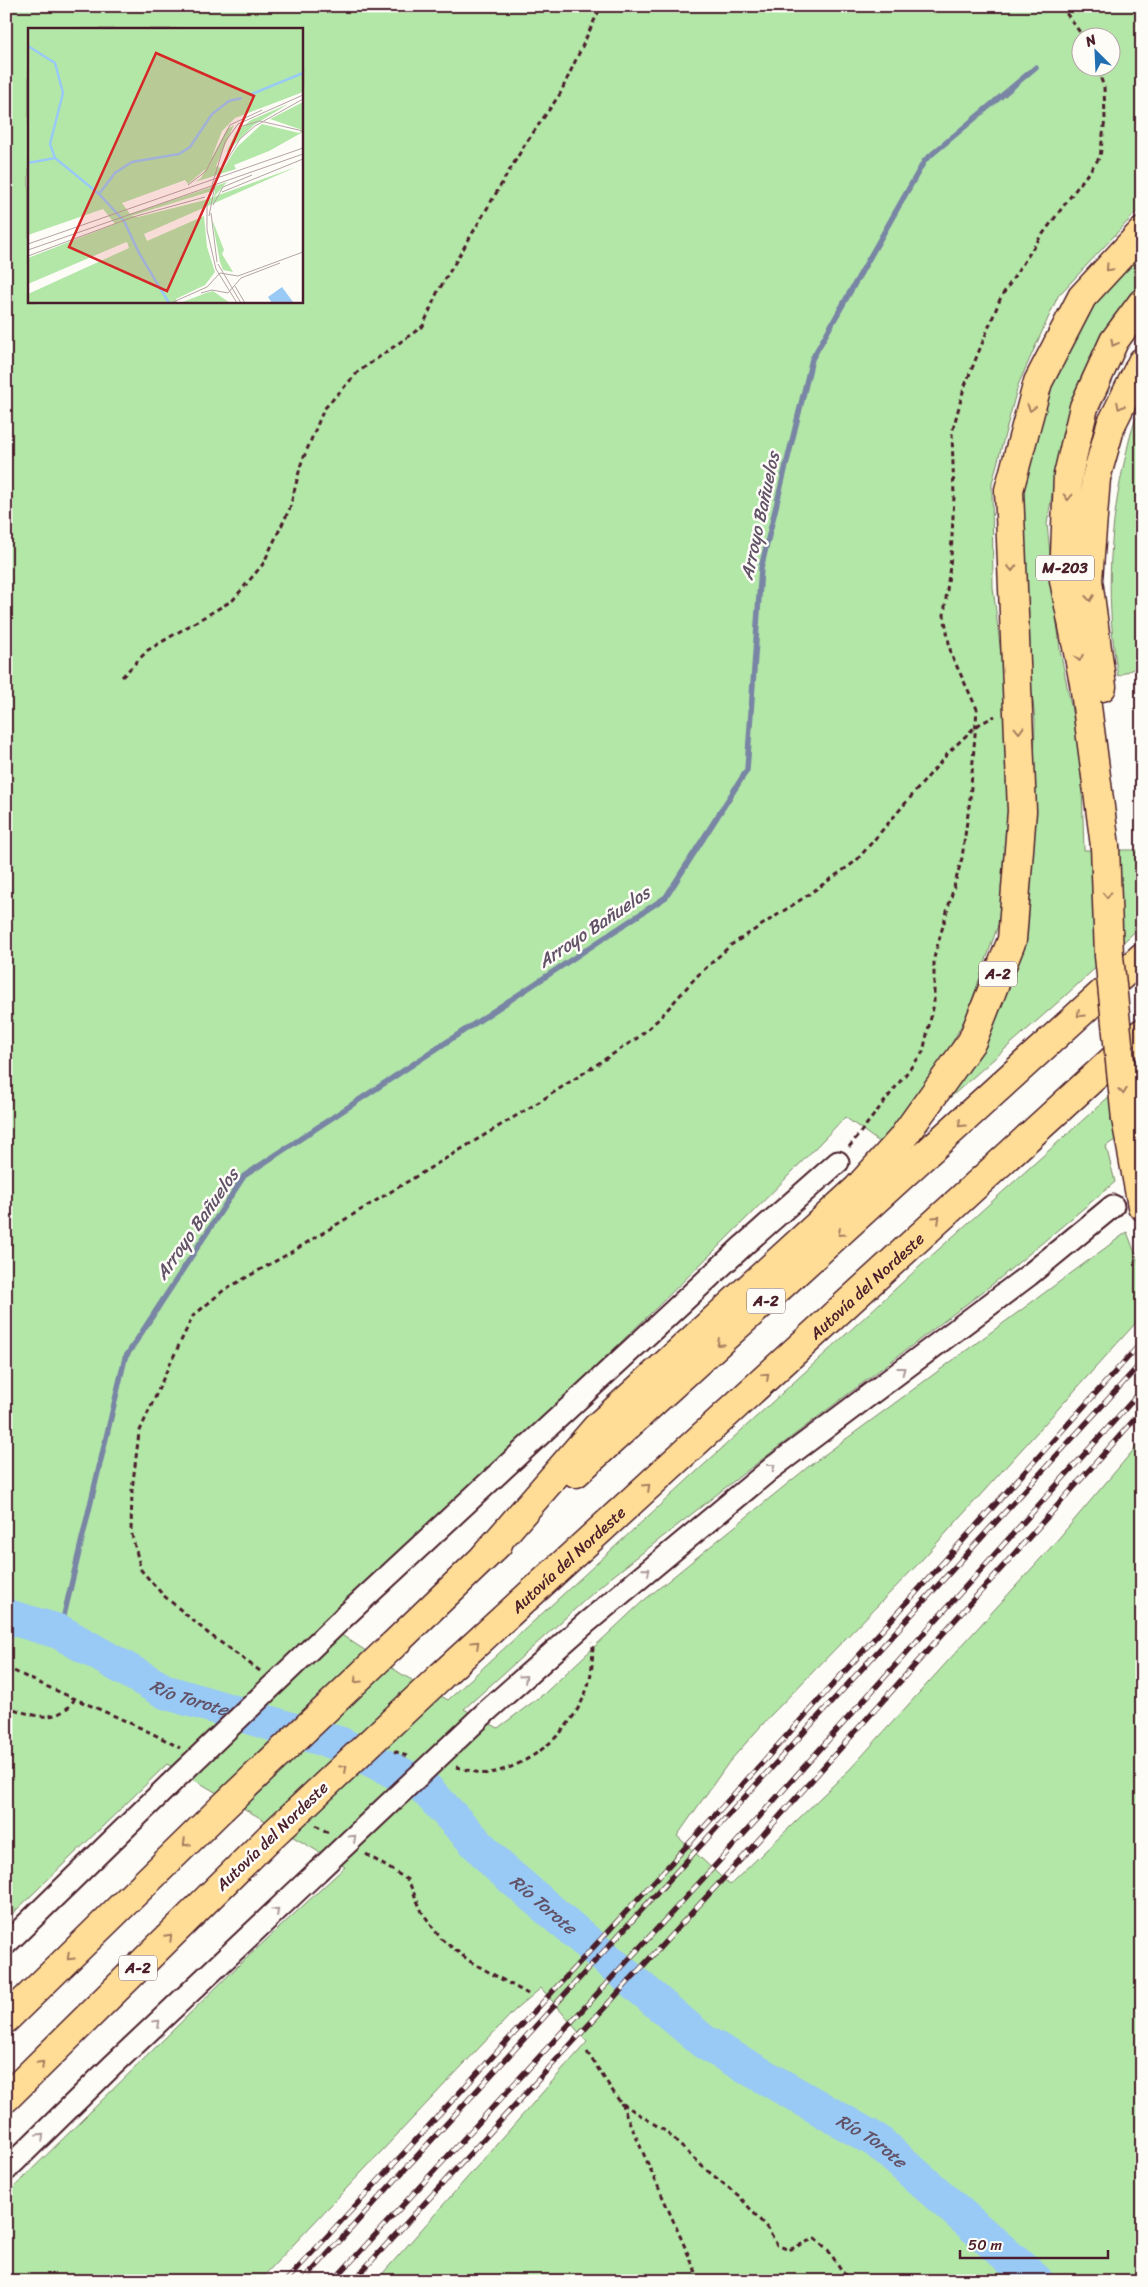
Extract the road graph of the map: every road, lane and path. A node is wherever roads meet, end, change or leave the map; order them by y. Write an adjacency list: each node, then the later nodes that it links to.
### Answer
1 (601, 6): 8 (path)
2 (1061, 6): 3 (path)
3 (1077, 28)
4 (1101, 78): 10 (path)
5 (1142, 232): 9 (highway, A-2, one-way to 9)
6 (1142, 303): 11 (highway, M-203, one-way to 11)
7 (1142, 362): 11 (highway, one-way to 11)
8 (122, 677)
9 (1018, 704): 10 (path); 17 (highway, A-2, one-way to 17)
10 (976, 726): 14 (path); 18 (path)
11 (1105, 846): 16 (highway, M-203, one-way to 16, bridge)
12 (1142, 957): 17 (highway, A-2, one-way to 17)
13 (1142, 1033): 24 (highway, Autovía del Nordeste / A-2, one-way to 13, bridge)
14 (838, 1162): 21 (street, bridge)
15 (1113, 1206): 26 (street, one-way to 15, bridge)
16 (1142, 1206)
17 (485, 1556): 22 (highway, A-2, one-way to 22, bridge)
18 (209, 1634)
19 (74, 1700): 20 (path)
20 (6, 1706)
21 (6, 1944)
22 (6, 2019)
23 (587, 2052): 25 (path)
24 (6, 2098)
25 (620, 2102): 27 (path); 28 (path)
26 (6, 2170)
27 (700, 2281)
28 (849, 2281)
29 (898, 2281): 30 (path)
30 (906, 2281)

